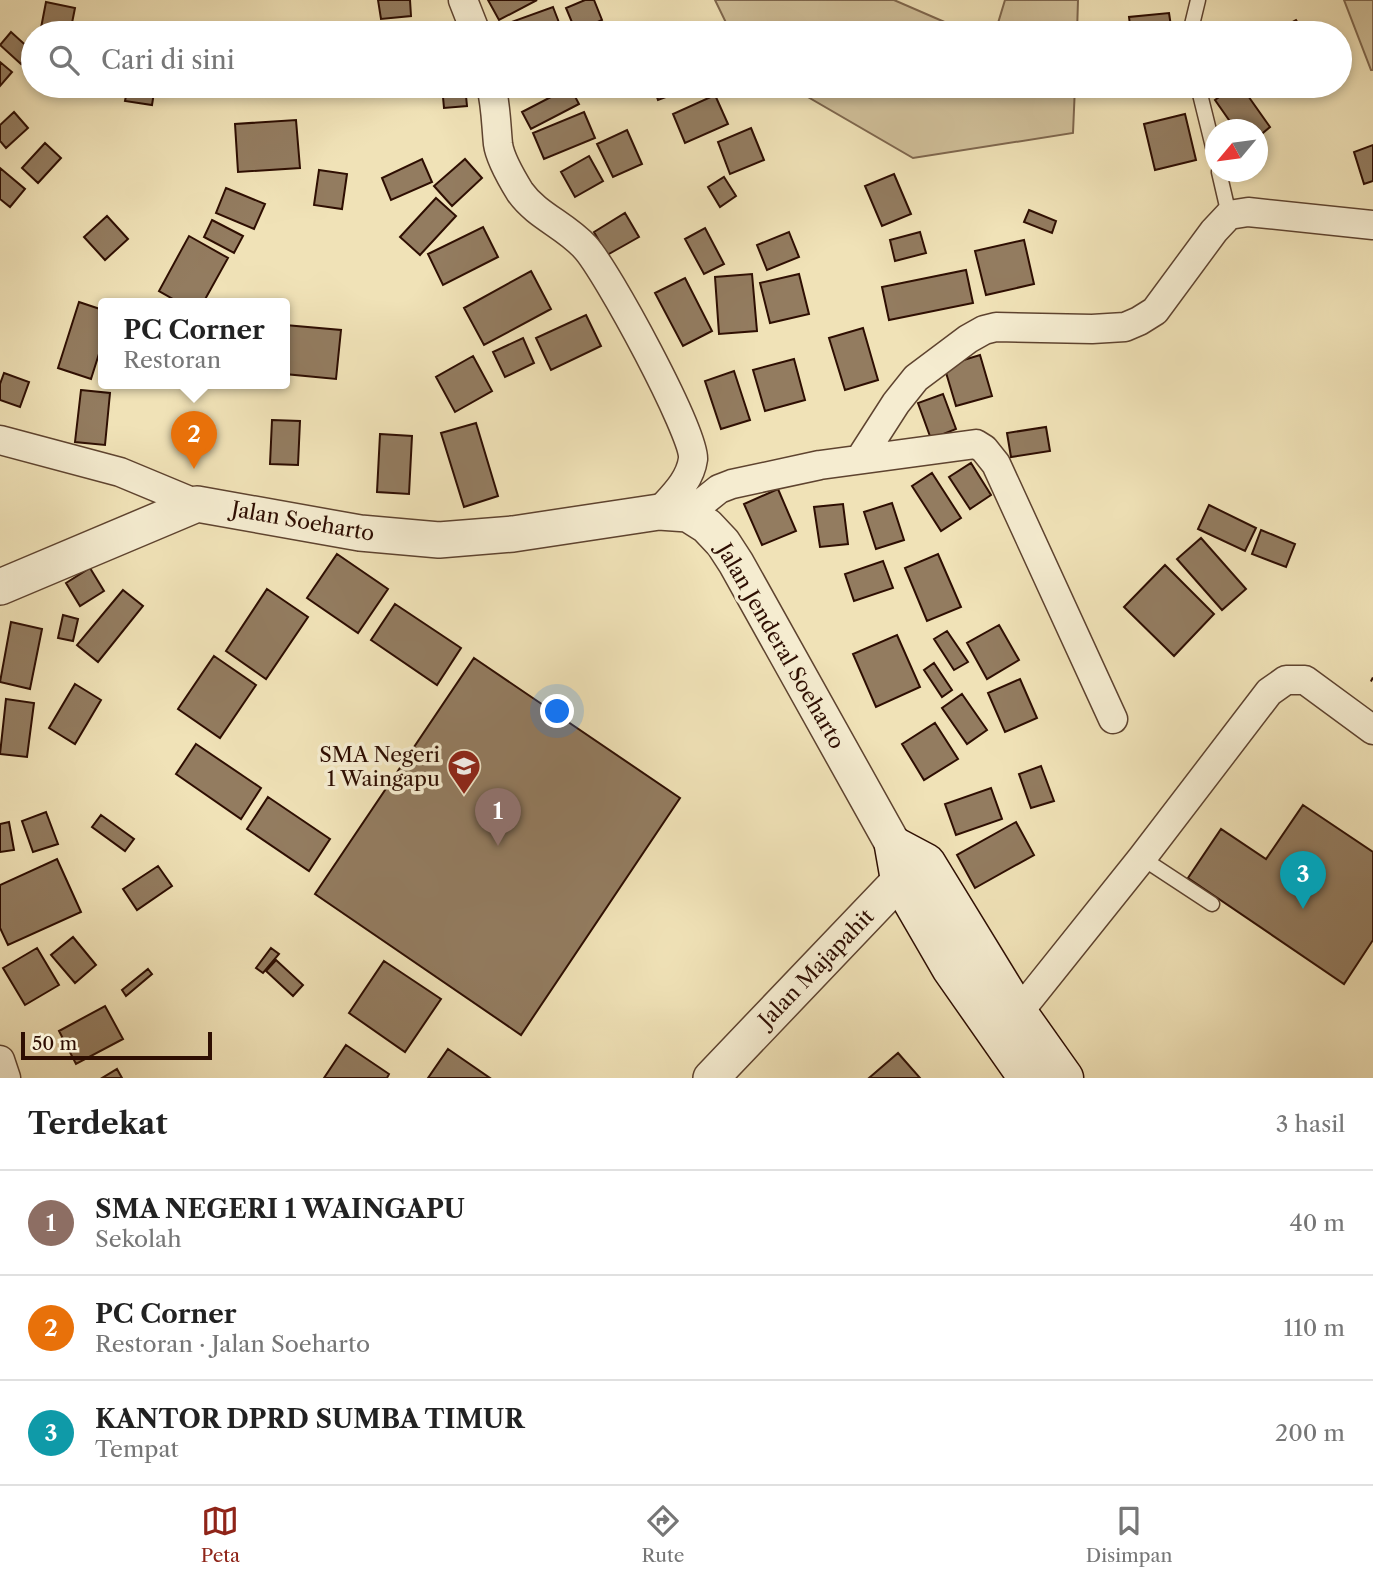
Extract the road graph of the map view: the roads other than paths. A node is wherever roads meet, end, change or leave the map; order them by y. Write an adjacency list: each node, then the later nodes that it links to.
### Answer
1 (463, 0): 3 (street)
2 (1198, 0): 4 (lane)
3 (471, 21)
4 (1193, 21)
5 (494, 98): 14 (street)
6 (1201, 98): 7 (lane)
7 (1206, 119)
8 (1221, 182): 9 (lane)
9 (1229, 215): 10 (street); 12 (street)
10 (1373, 225)
11 (0, 440): 13 (street)
12 (860, 459): 14 (street); 16 (street)
13 (197, 504): 14 (street, Jalan Soeharto); 15 (street)
14 (673, 513): 19 (street, Jalan Jenderal Soeharto)
15 (0, 587)
16 (1113, 719)
17 (1373, 730): 18 (street)
18 (1143, 858): 20 (lane); 21 (street)
19 (907, 863): 21 (main road, Jalan Jenderal Soeharto); 24 (street, Jalan Majapahit); 25 (main road, Jalan Jenderal Soeharto)
20 (1212, 904)
21 (1018, 1013): 26 (main road, Jalan Jenderal Soeharto)
22 (0, 1060): 23 (street)
23 (6, 1078)
24 (710, 1078)
25 (1028, 1078)
26 (1064, 1078)

